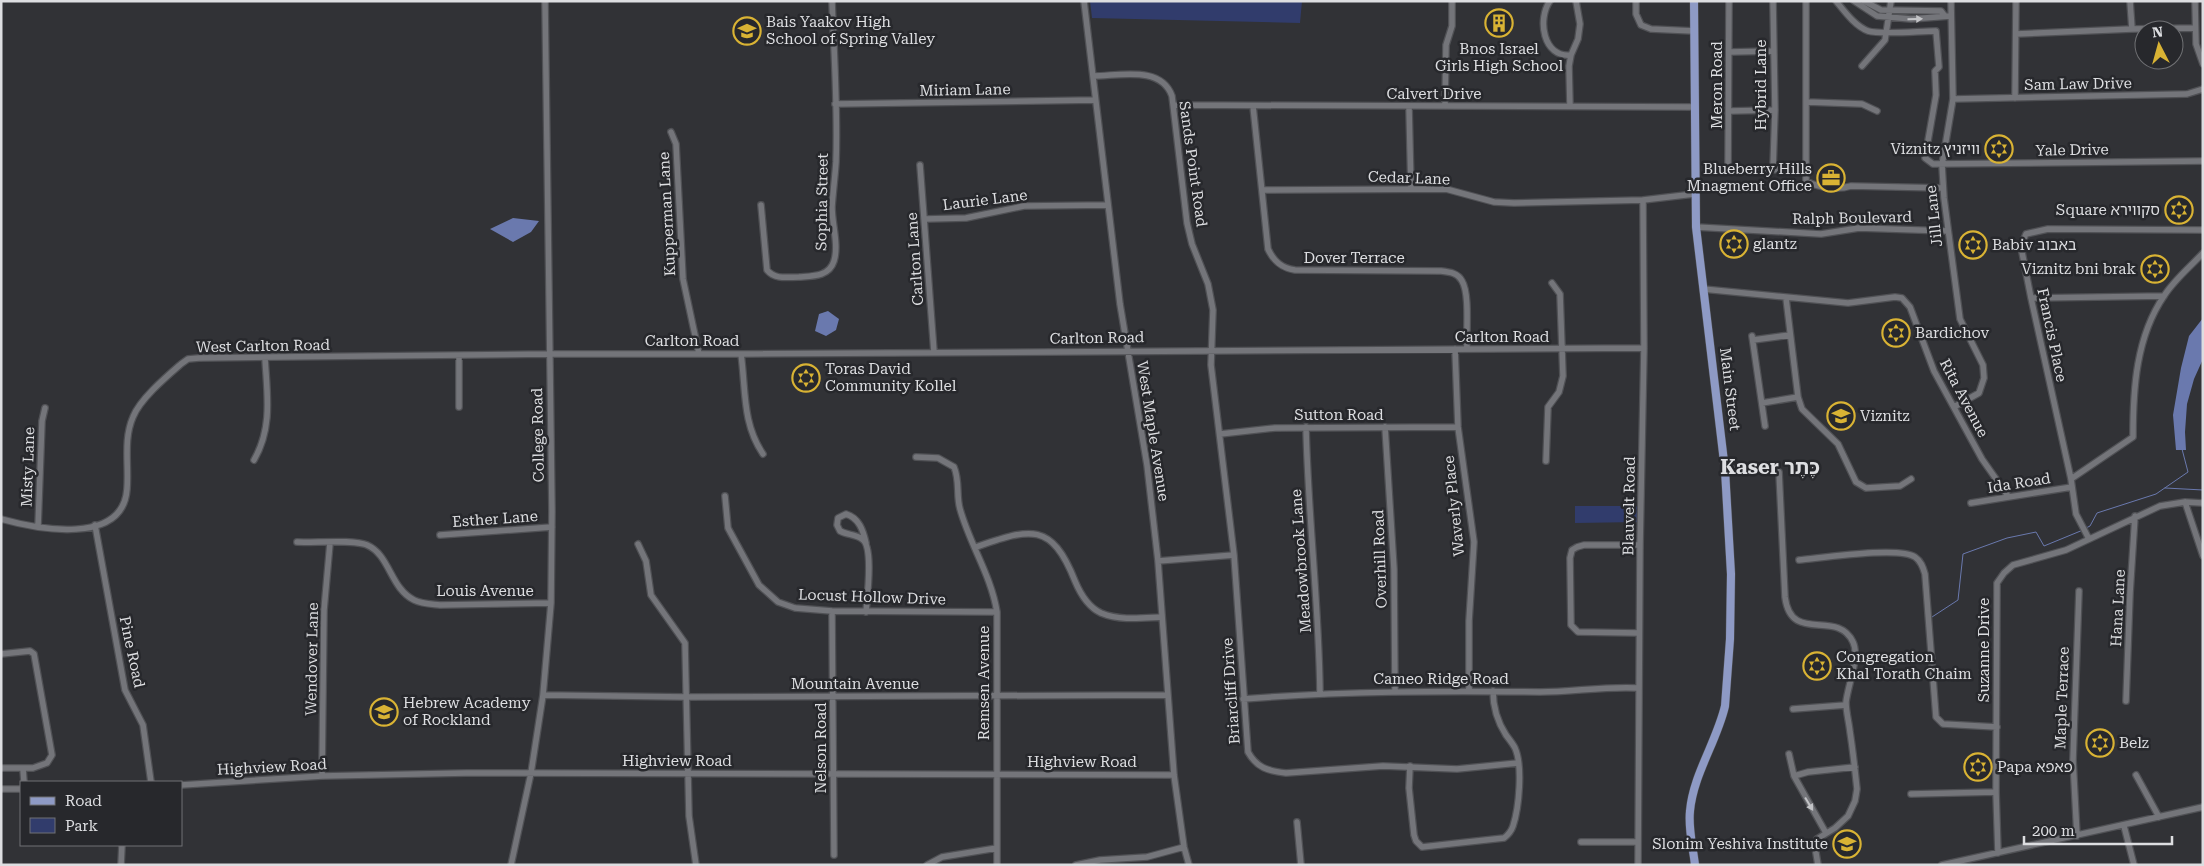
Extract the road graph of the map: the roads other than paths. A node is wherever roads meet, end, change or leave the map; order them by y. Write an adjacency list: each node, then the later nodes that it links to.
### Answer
1 (545, 1): 83 (street, College Road)
2 (832, 1): 40 (street, Sophia Street)
3 (1084, 1): 34 (street, West Maple Avenue)
4 (1452, 1): 43 (street)
5 (1550, 1): 29 (street)
6 (1576, 1): 29 (street)
7 (1636, 1): 24 (street)
8 (1694, 1): 24 (main road, Main Street)
9 (1730, 1): 28 (street, Meron Road)
10 (1773, 1): 27 (street, Hybrid Lane)
11 (1806, 1): 39 (street)
12 (1836, 1): 25 (street)
13 (1854, 1): 20 (street)
14 (1864, 1): 20 (street)
15 (1891, 1): 20 (street)
16 (1951, 1): 21 (street, Jill Lane)
17 (2016, 1): 26 (street)
18 (2130, 1): 23 (street)
19 (2195, 1): 22 (street)
20 (1889, 15): 21 (street); 25 (street)
21 (1947, 16): 32 (street, Jill Lane)
22 (2195, 28): 23 (street); 30 (street)
23 (2132, 29): 26 (street)
24 (1694, 30): 46 (main road, Main Street)
25 (1886, 33): 31 (street); 33 (street)
26 (2016, 34): 36 (street)
27 (1774, 51): 28 (street); 47 (street, Hybrid Lane)
28 (1730, 52): 48 (street, Meron Road)
29 (1571, 55): 44 (street)
30 (2203, 64)
31 (1862, 66)
32 (1952, 66): 33 (street); 37 (street, Jill Lane)
33 (1939, 67): 53 (street)
34 (1093, 76): 38 (street, West Maple Avenue); 41 (street, Sands Point Road)
35 (2203, 89): 36 (street, Sam Law Drive)
36 (2015, 98): 37 (street, Sam Law Drive)
37 (1953, 99): 53 (street, Jill Lane)
38 (1096, 100): 40 (street, Miriam Lane); 64 (street, West Maple Avenue)
39 (1807, 102): 49 (street); 58 (street)
40 (835, 104): 63 (street, Sophia Street)
41 (1174, 106): 42 (street, Calvert Drive); 79 (street, Sands Point Road)
42 (1253, 106): 45 (street, Calvert Drive); 60 (street, Dover Terrace)
43 (1445, 106): 44 (street, Calvert Drive); 45 (street, Calvert Drive)
44 (1570, 106): 46 (street, Calvert Drive)
45 (1409, 107): 59 (street)
46 (1694, 107): 61 (main road, Main Street)
47 (1775, 110): 48 (street); 56 (street, Hybrid Lane)
48 (1730, 111): 55 (street, Meron Road)
49 (1877, 111)
50 (670, 132): 84 (street, Kupperman Lane)
51 (2203, 161): 53 (street, Yale Drive)
52 (920, 165): 65 (street, Carlton Lane)
53 (1942, 165): 58 (street, Jill Lane)
54 (1710, 169): 55 (street)
55 (1728, 169): 56 (street)
56 (1773, 169): 57 (street)
57 (1791, 170)
58 (1943, 188): 67 (street, Jill Lane)
59 (1411, 189): 60 (street, Cedar Lane); 62 (street, Cedar Lane)
60 (1262, 190): 78 (street, Dover Terrace)
61 (1694, 194): 62 (street); 66 (main road, Main Street)
62 (1643, 200): 76 (street, Blauvelt Road)
63 (760, 204)
64 (1108, 205): 65 (street, Laurie Lane); 81 (street, West Maple Avenue)
65 (925, 219): 82 (street, Carlton Lane)
66 (1696, 227): 67 (street, Ralph Boulevard); 71 (main road, Main Street)
67 (1948, 230): 91 (street, Jill Lane)
68 (2203, 230): 74 (street, Francis Place)
69 (2203, 253): 72 (street)
70 (1552, 283): 80 (street)
71 (1703, 289): 73 (street, Rita Avenue); 102 (main road, Main Street)
72 (2164, 296): 74 (street); 104 (street)
73 (1786, 298): 75 (street); 91 (street, Rita Avenue)
74 (2031, 298): 104 (street, Francis Place)
75 (1790, 335): 88 (street); 89 (street)
76 (1644, 348): 80 (street, Carlton Road); 122 (street, Blauvelt Road)
77 (1455, 349): 78 (street, Carlton Road); 79 (street, Carlton Road); 95 (street, Waverly Place)
78 (1467, 349): 80 (street, Carlton Road)
79 (1211, 350): 81 (street, Carlton Road); 97 (street, Briarcliff Drive)
80 (1562, 350): 101 (street)
81 (1128, 351): 82 (street, Carlton Road); 127 (street, West Maple Avenue)
82 (934, 352): 85 (street, Carlton Road)
83 (550, 354): 84 (street, Carlton Road); 86 (street, West Carlton Road); 115 (street, College Road)
84 (699, 354): 85 (street, Carlton Road)
85 (741, 354): 98 (street)
86 (459, 356): 87 (street, West Carlton Road); 90 (street)
87 (265, 358): 100 (street); 113 (street, West Carlton Road)
88 (1798, 397): 89 (street); 103 (street)
89 (1762, 403): 93 (street)
90 (458, 406)
91 (1954, 407): 107 (street, Rita Avenue)
92 (45, 408): 114 (street, Misty Lane)
93 (1765, 426)
94 (1385, 427): 95 (street, Sutton Road); 96 (street, Sutton Road); 137 (street, Overhill Road)
95 (1458, 427): 138 (street, Waverly Place)
96 (1306, 428): 97 (street, Sutton Road); 140 (street, Meadowbrook Lane)
97 (1220, 434): 124 (street, Briarcliff Drive)
98 (763, 454)
99 (916, 457): 123 (street, Remsen Avenue)
100 (254, 460)
101 (1546, 462)
102 (1725, 470): 148 (street); 194 (main road, Main Street)
103 (1911, 479)
104 (2071, 479): 105 (street, Francis Place)
105 (2072, 487): 107 (street, Ida Road); 117 (street, Francis Place)
106 (725, 496): 130 (street, Locust Hollow Drive)
107 (2008, 496): 110 (street, Ida Road)
108 (2185, 502): 109 (street, Suzanne Drive); 111 (street, Suzanne Drive); 125 (street)
109 (2203, 502)
110 (1971, 503)
111 (2135, 516): 117 (street, Suzanne Drive); 147 (street, Hana Lane)
112 (1, 519): 114 (street, West Carlton Road)
113 (95, 525): 114 (street, West Carlton Road); 166 (street, Pine Road)
114 (38, 527)
115 (552, 527): 116 (street, Esther Lane); 129 (street, College Road)
116 (440, 535)
117 (2090, 539): 150 (street, Suzanne Drive)
118 (297, 542): 119 (street, Louis Avenue)
119 (330, 543): 129 (street, Louis Avenue); 163 (street, Wendover Lane)
120 (866, 543): 120 (street); 131 (street)
121 (638, 544): 144 (street)
122 (1640, 545): 134 (street, Blauvelt Road); 134 (street)
123 (976, 547): 132 (street, Remsen Avenue); 133 (street)
124 (1234, 555): 127 (street); 146 (street, Briarcliff Drive)
125 (2203, 556)
126 (1799, 560): 150 (street)
127 (1158, 561): 133 (street, West Maple Avenue)
128 (2079, 591): 177 (street, Maple Terrace)
129 (551, 603): 141 (street, College Road)
130 (832, 610): 131 (street, Locust Hollow Drive); 143 (street, Nelson Road)
131 (866, 612): 132 (street, Locust Hollow Drive)
132 (996, 612): 145 (street, Remsen Avenue)
133 (1162, 617): 142 (street, West Maple Avenue)
134 (1639, 633): 136 (street, Blauvelt Road)
135 (1, 654): 156 (street)
136 (1638, 688): 139 (street, Cameo Ridge Road); 179 (street, Blauvelt Road)
137 (1395, 691): 138 (street, Cameo Ridge Road); 140 (street, Cameo Ridge Road)
138 (1469, 691): 139 (street, Cameo Ridge Road)
139 (1493, 691): 152 (street)
140 (1320, 693): 146 (street, Cameo Ridge Road)
141 (543, 695): 144 (street, Mountain Avenue); 157 (street, College Road)
142 (1167, 695): 145 (street, Mountain Avenue); 161 (street, West Maple Avenue)
143 (833, 696): 144 (street, Mountain Avenue); 145 (street, Mountain Avenue); 158 (street, Nelson Road)
144 (686, 697): 159 (street)
145 (996, 697): 160 (street, Remsen Avenue)
146 (1244, 699): 153 (street, Briarcliff Drive)
147 (2126, 700)
148 (1846, 705): 149 (street); 154 (street)
149 (1793, 709)
150 (1997, 727): 170 (street, Suzanne Drive)
151 (1789, 754): 164 (street)
152 (1518, 763): 153 (street, Briarcliff Drive); 153 (street)
153 (1410, 766)
154 (1855, 767): 164 (street); 176 (street)
155 (1, 768): 156 (street)
156 (23, 769): 165 (street)
157 (531, 773): 159 (street, Highview Road); 163 (street, Highview Road); 186 (street, College Road)
158 (834, 773): 159 (street, Highview Road); 160 (street, Highview Road); 184 (street, Nelson Road)
159 (689, 774): 187 (street)
160 (996, 774): 161 (street, Highview Road); 182 (street, Remsen Avenue)
161 (1174, 775): 181 (street, West Maple Avenue)
162 (2136, 775): 173 (street)
163 (322, 776): 167 (street, Highview Road)
164 (1794, 776): 176 (street, one-way to 176)
165 (24, 781)
166 (150, 781)
167 (182, 785)
168 (1, 789): 169 (street)
169 (20, 790)
170 (1996, 792): 171 (street); 183 (street, Suzanne Drive)
171 (1911, 794)
172 (2203, 807): 173 (street)
173 (2159, 817): 175 (street)
174 (1297, 822): 192 (street)
175 (2124, 826): 177 (street); 197 (street)
176 (1826, 833): 195 (street)
177 (2077, 836): 183 (street)
178 (1581, 842): 179 (street)
179 (1638, 842): 193 (street, Blauvelt Road)
180 (122, 846): 185 (street)
181 (1184, 847): 190 (street); 191 (street, West Maple Avenue)
182 (997, 848): 188 (street); 189 (street, Remsen Avenue)
183 (1998, 853): 196 (street)
184 (834, 855)
185 (121, 865)
186 (511, 865)
187 (696, 865)
188 (927, 865)
189 (997, 865)
190 (1076, 865)
191 (1189, 865)
192 (1300, 865)
193 (1638, 865)
194 (1695, 865)
195 (1818, 865)
196 (1942, 865)
197 (2134, 865)

